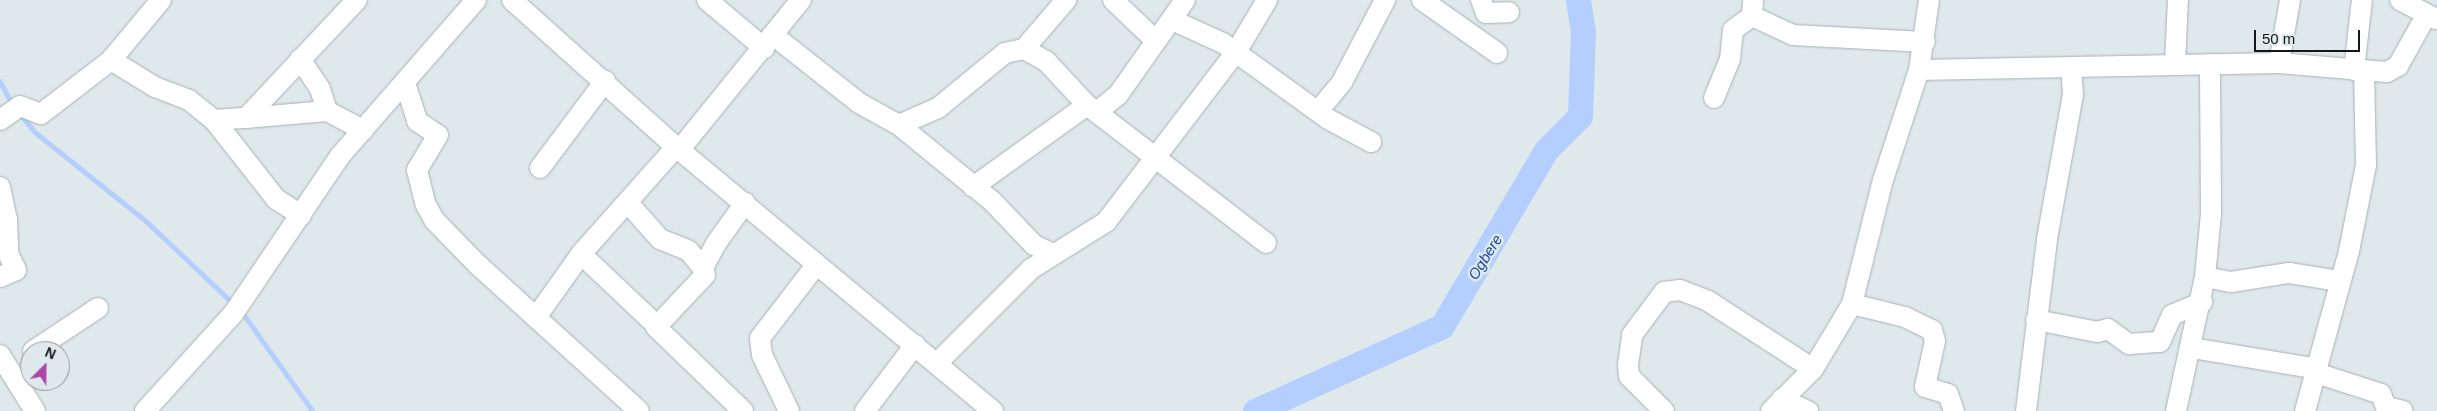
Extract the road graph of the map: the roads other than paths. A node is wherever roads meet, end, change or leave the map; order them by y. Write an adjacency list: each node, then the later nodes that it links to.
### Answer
1 (161, 0): 30 (street)
2 (357, 0): 29 (street)
3 (476, 0): 38 (street)
4 (512, 0): 37 (street)
5 (707, 0): 23 (street)
6 (801, 0): 23 (street)
7 (1066, 0): 26 (street)
8 (1113, 0): 24 (street)
9 (1185, 0): 22 (street)
10 (1267, 0): 27 (street)
11 (1385, 0): 41 (street)
12 (1422, 0): 28 (street)
13 (1482, 0): 20 (street)
14 (1929, 0): 25 (street)
15 (2178, 0): 31 (street)
16 (2290, 0): 32 (street)
17 (2362, 0): 36 (street)
18 (2400, 0): 21 (street)
19 (1752, 8): 25 (street); 39 (street)
20 (1509, 12)
21 (2436, 19): 36 (street)
22 (1172, 20): 24 (street); 27 (street)
23 (769, 41): 46 (street); 49 (street)
24 (1156, 41): 40 (street)
25 (1925, 42): 35 (street)
26 (1024, 49): 40 (street); 46 (street)
27 (1236, 52): 41 (street); 50 (street)
28 (1497, 53)
29 (300, 59): 42 (street); 44 (street)
30 (111, 60): 43 (street); 45 (street)
31 (2175, 63): 33 (street); 34 (street)
32 (2279, 63): 33 (street); 36 (street)
33 (2210, 64): 63 (street)
34 (2071, 67): 35 (street); 69 (street)
35 (1920, 70): 66 (street)
36 (2359, 70): 64 (street)
37 (606, 81): 49 (street); 51 (street)
38 (405, 82): 47 (street); 68 (street)
39 (1714, 98)
40 (1093, 108): 50 (street); 53 (street)
41 (1318, 110): 48 (street)
42 (327, 111): 44 (street); 47 (street)
43 (10, 113)
44 (246, 118): 45 (street)
45 (214, 120): 56 (street)
46 (898, 125): 53 (street)
47 (363, 130): 56 (street)
48 (1371, 142)
49 (678, 147): 54 (street); 55 (street)
50 (1156, 160): 57 (street); 59 (street)
51 (540, 168)
52 (0, 187): 62 (street)
53 (974, 187): 59 (street)
54 (745, 203): 60 (street); 61 (street)
55 (628, 204): 58 (street); 61 (street)
56 (301, 215): 83 (street)
57 (1266, 243)
58 (581, 254): 68 (street); 70 (street)
59 (1041, 254): 76 (street)
60 (817, 264): 72 (street); 80 (street)
61 (702, 268): 70 (street)
62 (0, 277)
63 (2205, 277): 64 (street); 65 (street)
64 (2340, 281): 78 (street)
65 (2202, 302): 69 (street); 73 (street)
66 (1852, 304): 77 (street); 90 (street)
67 (98, 308): 71 (street)
68 (537, 316): 84 (street)
69 (2036, 320): 91 (street)
70 (656, 325): 85 (street)
71 (48, 341)
72 (915, 345): 76 (street); 86 (street)
73 (2192, 348): 78 (street); 92 (street)
74 (20, 356): 75 (street)
75 (4, 361): 82 (street)
76 (937, 363): 87 (street)
77 (1813, 369): 79 (street); 88 (street)
78 (2313, 370): 81 (street); 93 (street)
79 (1776, 405): 89 (street)
80 (781, 408)
81 (2391, 410)
82 (34, 411)
83 (145, 411)
84 (639, 411)
85 (743, 411)
86 (865, 411)
87 (993, 411)
88 (1664, 411)
89 (1808, 411)
90 (1954, 411)
91 (2026, 411)
92 (2176, 411)
93 (2305, 411)

